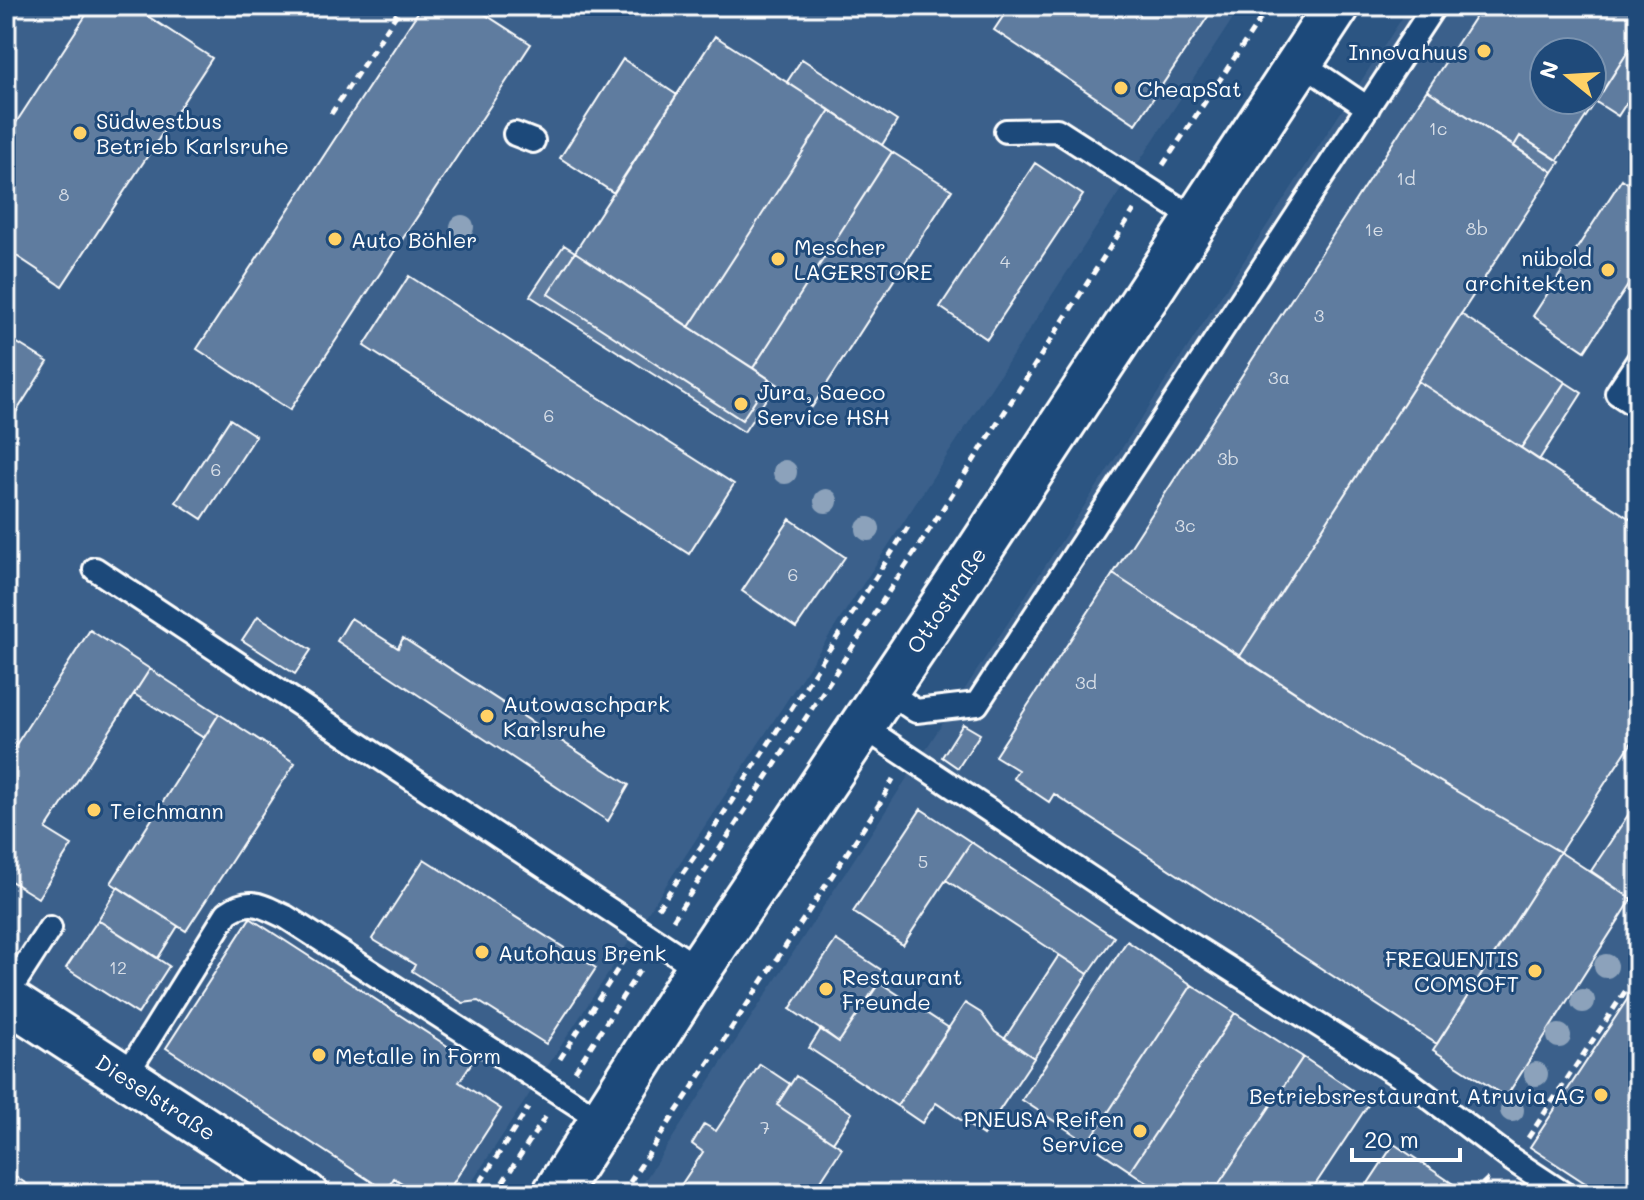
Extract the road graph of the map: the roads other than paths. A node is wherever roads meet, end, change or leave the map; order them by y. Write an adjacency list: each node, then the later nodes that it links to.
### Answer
1 (1337, 6): 3 (main road, Ottostraße)
2 (1434, 6): 4 (lane)
3 (1300, 62): 4 (lane); 6 (main road, Ottostraße)
4 (1368, 108): 10 (lane)
5 (1006, 131): 6 (lane)
6 (1197, 220): 10 (main road, Ottostraße)
7 (1638, 361): 8 (lane)
8 (1638, 407)
9 (95, 569): 13 (lane)
10 (885, 690): 11 (main road, Ottostraße)
11 (862, 726): 13 (main road, Ottostraße); 19 (lane)
12 (50, 928): 14 (lane)
13 (699, 969): 16 (main road, Ottostraße)
14 (6, 998): 15 (street, Dieselstraße)
15 (125, 1077): 16 (lane); 17 (street, Dieselstraße)
16 (601, 1120): 18 (main road, Ottostraße)
17 (306, 1194)
18 (555, 1194)
19 (1564, 1194)

